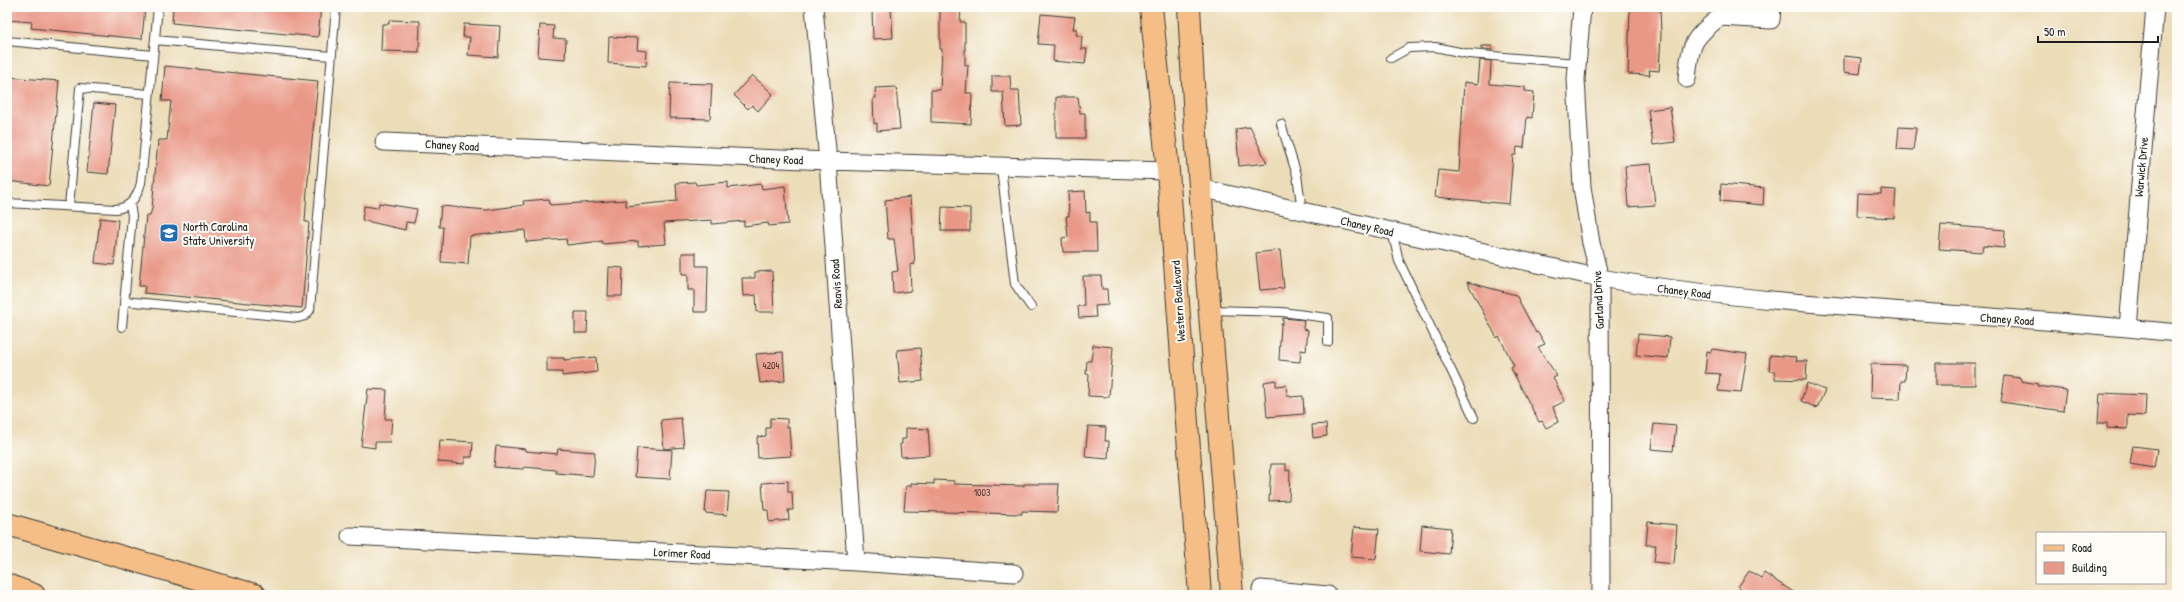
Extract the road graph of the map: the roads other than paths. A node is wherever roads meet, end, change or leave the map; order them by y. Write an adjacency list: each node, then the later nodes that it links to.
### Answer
1 (158, 7): 9 (lane)
2 (336, 7): 12 (lane)
3 (814, 7): 19 (street, Reavis Road)
4 (1151, 7): 21 (main road, Western Boulevard)
5 (1189, 7): 22 (main road)
6 (1582, 7): 14 (street, Garland Drive)
7 (1772, 7): 15 (street)
8 (2155, 7): 33 (street, Warwick Drive)
9 (155, 40): 11 (lane); 12 (lane)
10 (7, 41): 11 (lane)
11 (153, 55): 16 (lane)
12 (331, 56): 29 (lane)
13 (1391, 58): 14 (lane)
14 (1577, 63): 28 (street, Garland Drive)
15 (1686, 79)
16 (149, 94): 24 (lane); 25 (lane)
17 (1281, 124): 26 (lane)
18 (384, 142): 19 (street, Chaney Road)
19 (828, 161): 20 (street, Chaney Road); 40 (street, Reavis Road)
20 (1001, 167): 21 (street, Chaney Road); 30 (lane)
21 (1168, 171): 47 (main road, Western Boulevard)
22 (1200, 188): 26 (street, Chaney Road); 31 (main road)
23 (7, 203): 25 (lane)
24 (130, 204): 25 (lane); 29 (lane)
25 (69, 206)
26 (1302, 211): 27 (street, Chaney Road)
27 (1392, 231): 28 (street, Chaney Road); 36 (lane)
28 (1600, 278): 33 (street, Chaney Road); 50 (street, Garland Drive)
29 (124, 301): 32 (lane)
30 (1031, 307)
31 (1210, 310): 35 (lane); 48 (main road)
32 (122, 327)
33 (2128, 328): 34 (street, Chaney Road)
34 (2177, 333)
35 (1328, 342)
36 (1474, 418)
37 (7, 524): 38 (main road)
38 (34, 533): 45 (main road); 46 (main road)
39 (350, 536): 40 (street, Lorimer Road)
40 (856, 562): 41 (street, Lorimer Road)
41 (1014, 573)
42 (7, 585): 44 (main road)
43 (1261, 590): 49 (street)
44 (34, 595)
45 (207, 595)
46 (254, 595)
47 (1200, 595)
48 (1232, 595)
49 (1328, 595)
50 (1601, 595)

